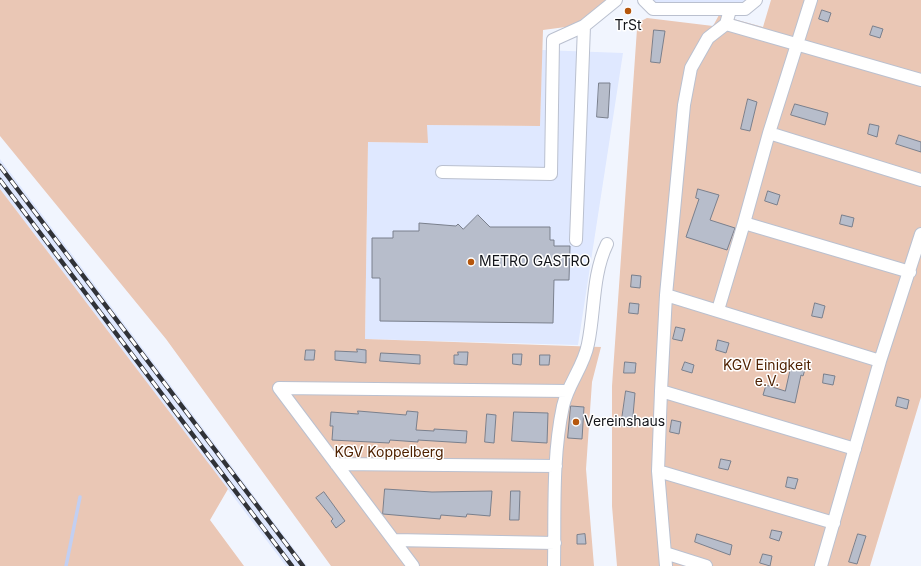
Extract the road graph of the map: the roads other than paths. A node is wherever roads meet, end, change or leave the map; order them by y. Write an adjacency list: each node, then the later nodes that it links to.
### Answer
1 (616, 0): 7 (street)
2 (644, 0): 5 (street)
3 (756, 0): 5 (street)
4 (811, 0): 8 (street)
5 (730, 10): 6 (street)
6 (726, 24): 8 (street); 18 (street)
7 (584, 26): 11 (street); 15 (street)
8 (798, 43): 9 (street); 10 (street)
9 (921, 80)
10 (769, 133): 12 (street); 13 (street)
11 (442, 172)
12 (921, 180)
13 (744, 223): 17 (street); 19 (street)
14 (921, 234): 17 (street)
15 (576, 240)
16 (607, 244): 21 (street)
17 (910, 272): 20 (street)
18 (666, 295): 19 (street); 22 (street)
19 (718, 310): 20 (street)
20 (880, 361): 23 (street)
21 (568, 391): 24 (street); 25 (street)
22 (661, 391): 23 (street); 26 (street)
23 (856, 449): 27 (street)
24 (336, 464): 25 (street); 28 (street)
25 (556, 466): 29 (street)
26 (658, 471): 27 (street); 30 (street)
27 (834, 523): 35 (street)
28 (394, 540): 29 (street); 31 (street)
29 (555, 543): 32 (street)
30 (665, 553): 33 (street); 34 (street)
31 (413, 566)
32 (554, 566)
33 (666, 566)
34 (706, 566)
35 (821, 566)

